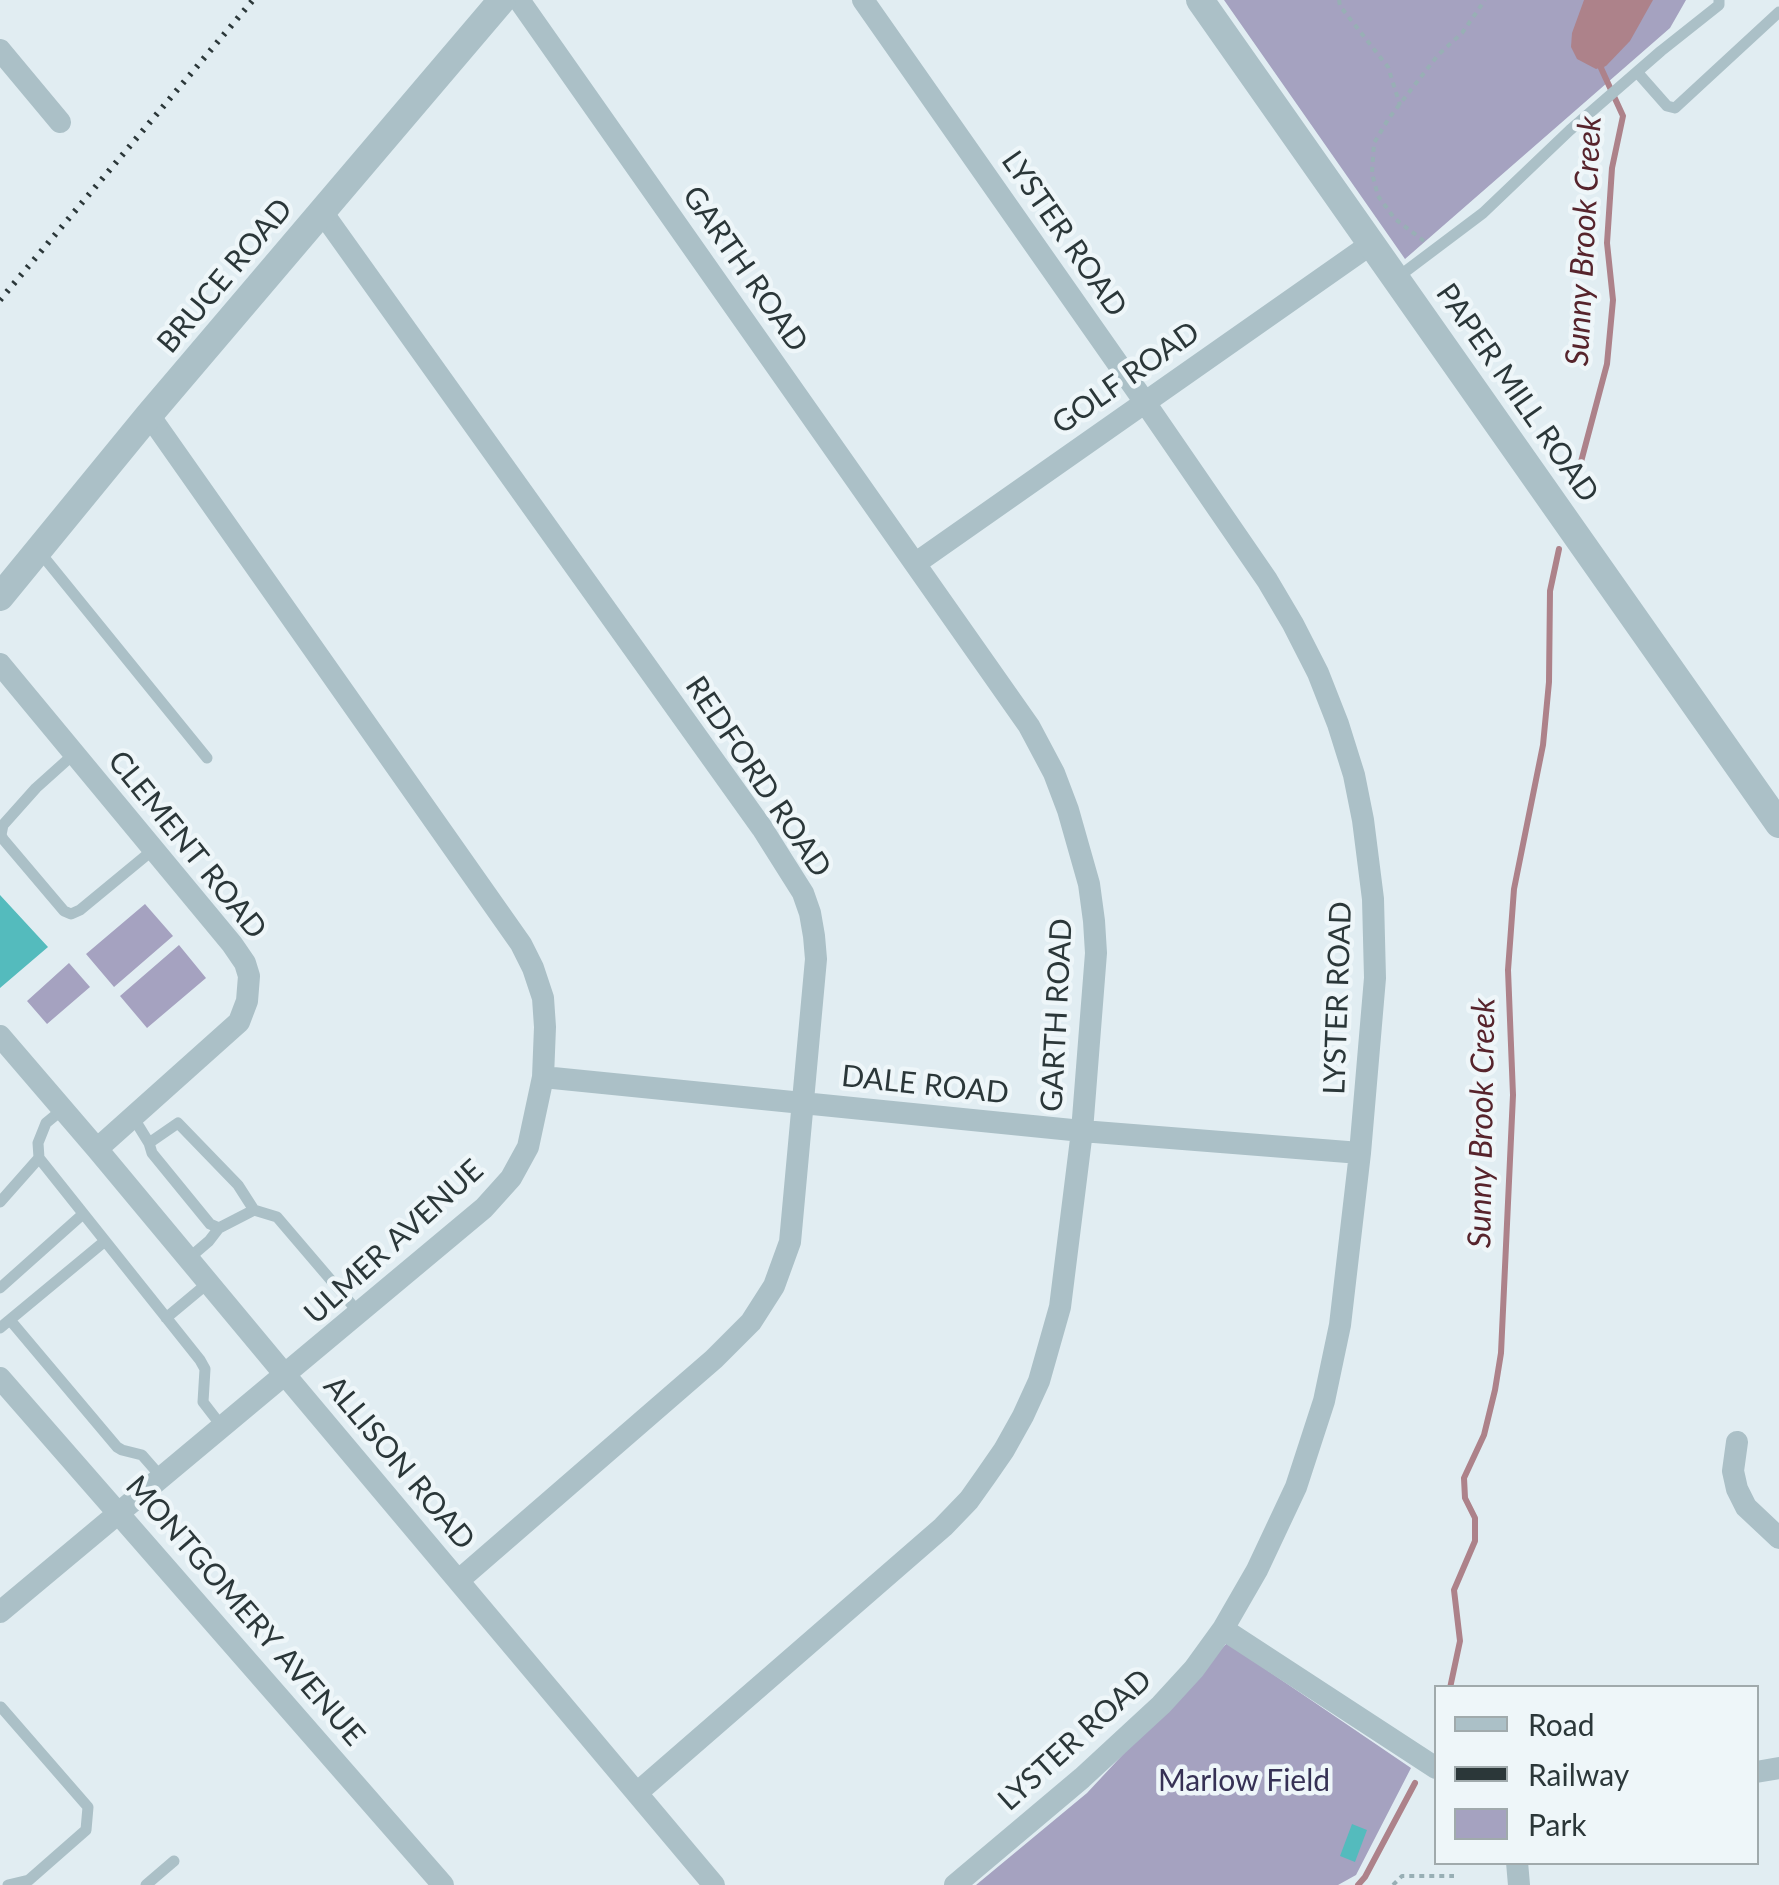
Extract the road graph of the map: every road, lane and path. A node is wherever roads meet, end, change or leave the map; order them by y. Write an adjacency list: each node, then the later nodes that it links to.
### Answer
1 (502, 0): 13 (street, BRUCE ROAD)
2 (520, 0): 20 (street, GARTH ROAD)
3 (863, 0): 17 (street, LYSTER ROAD)
4 (1200, 0): 14 (street, PAPER MILL ROAD)
5 (1338, 0): 11 (path)
6 (1485, 0): 11 (path)
7 (1721, 2): 10 (lane)
8 (1779, 12): 10 (lane)
9 (0, 50): 12 (street)
10 (1637, 72): 15 (lane)
11 (1400, 105): 15 (path)
12 (60, 122)
13 (322, 212): 18 (street, BRUCE ROAD); 29 (street, REDFORD ROAD)
14 (1371, 244): 16 (street, PAPER MILL ROAD); 17 (street, GOLF ROAD)
15 (1436, 248): 16 (lane)
16 (1396, 278): 25 (street, PAPER MILL ROAD)
17 (1144, 402): 20 (street, GOLF ROAD); 35 (street, LYSTER ROAD)
18 (149, 415): 19 (street, BRUCE ROAD); 28 (street, ULMER AVENUE)
19 (38, 550): 21 (street, BRUCE ROAD); 24 (lane)
20 (916, 563): 32 (street, GARTH ROAD)
21 (0, 597)
22 (0, 664): 23 (street, CLEMENT ROAD)
23 (74, 753): 26 (street, CLEMENT ROAD); 26 (lane)
24 (208, 758)
25 (1779, 824)
26 (154, 849): 31 (street, CLEMENT ROAD)
27 (0, 1036): 30 (street, ALLISON ROAD)
28 (544, 1078): 29 (street, DALE ROAD); 45 (street, ULMER AVENUE)
29 (802, 1104): 32 (street, DALE ROAD); 55 (street, REDFORD ROAD)
30 (64, 1109): 34 (street, ALLISON ROAD); 36 (lane)
31 (133, 1117): 33 (lane); 34 (street, CLEMENT ROAD)
32 (1082, 1130): 35 (street, DALE ROAD); 60 (street, GARTH ROAD)
33 (149, 1143): 38 (lane); 40 (lane)
34 (97, 1148): 42 (street, ALLISON ROAD)
35 (1360, 1153): 57 (street, LYSTER ROAD)
36 (40, 1158): 37 (lane); 39 (lane)
37 (0, 1202)
38 (254, 1210): 40 (lane); 45 (lane)
39 (83, 1214): 41 (lane); 44 (lane)
40 (214, 1226): 42 (lane)
41 (105, 1241): 46 (lane); 47 (lane)
42 (188, 1259): 43 (street, ALLISON ROAD)
43 (208, 1282): 46 (lane); 48 (street, ALLISON ROAD)
44 (0, 1288)
45 (360, 1314): 48 (street, ULMER AVENUE)
46 (166, 1318): 50 (lane)
47 (5, 1324): 52 (lane)
48 (286, 1376): 50 (street, ULMER AVENUE); 55 (street, ALLISON ROAD)
49 (0, 1378): 53 (street, MONTGOMERY AVENUE)
50 (223, 1428): 52 (street, ULMER AVENUE)
51 (1737, 1442): 54 (street)
52 (162, 1479): 53 (street, ULMER AVENUE)
53 (121, 1514): 56 (street, ULMER AVENUE); 65 (street, MONTGOMERY AVENUE)
54 (1779, 1538)
55 (459, 1580): 60 (street, ALLISON ROAD)
56 (0, 1612)
57 (1223, 1629): 59 (street); 67 (street, LYSTER ROAD)
58 (2, 1707): 63 (lane)
59 (1434, 1767)
60 (638, 1792): 66 (street, ALLISON ROAD)
61 (174, 1861): 64 (lane)
62 (1454, 1876): 68 (path)
63 (3, 1885)
64 (146, 1885)
65 (443, 1885)
66 (714, 1885)
67 (955, 1885)
68 (1393, 1885)

